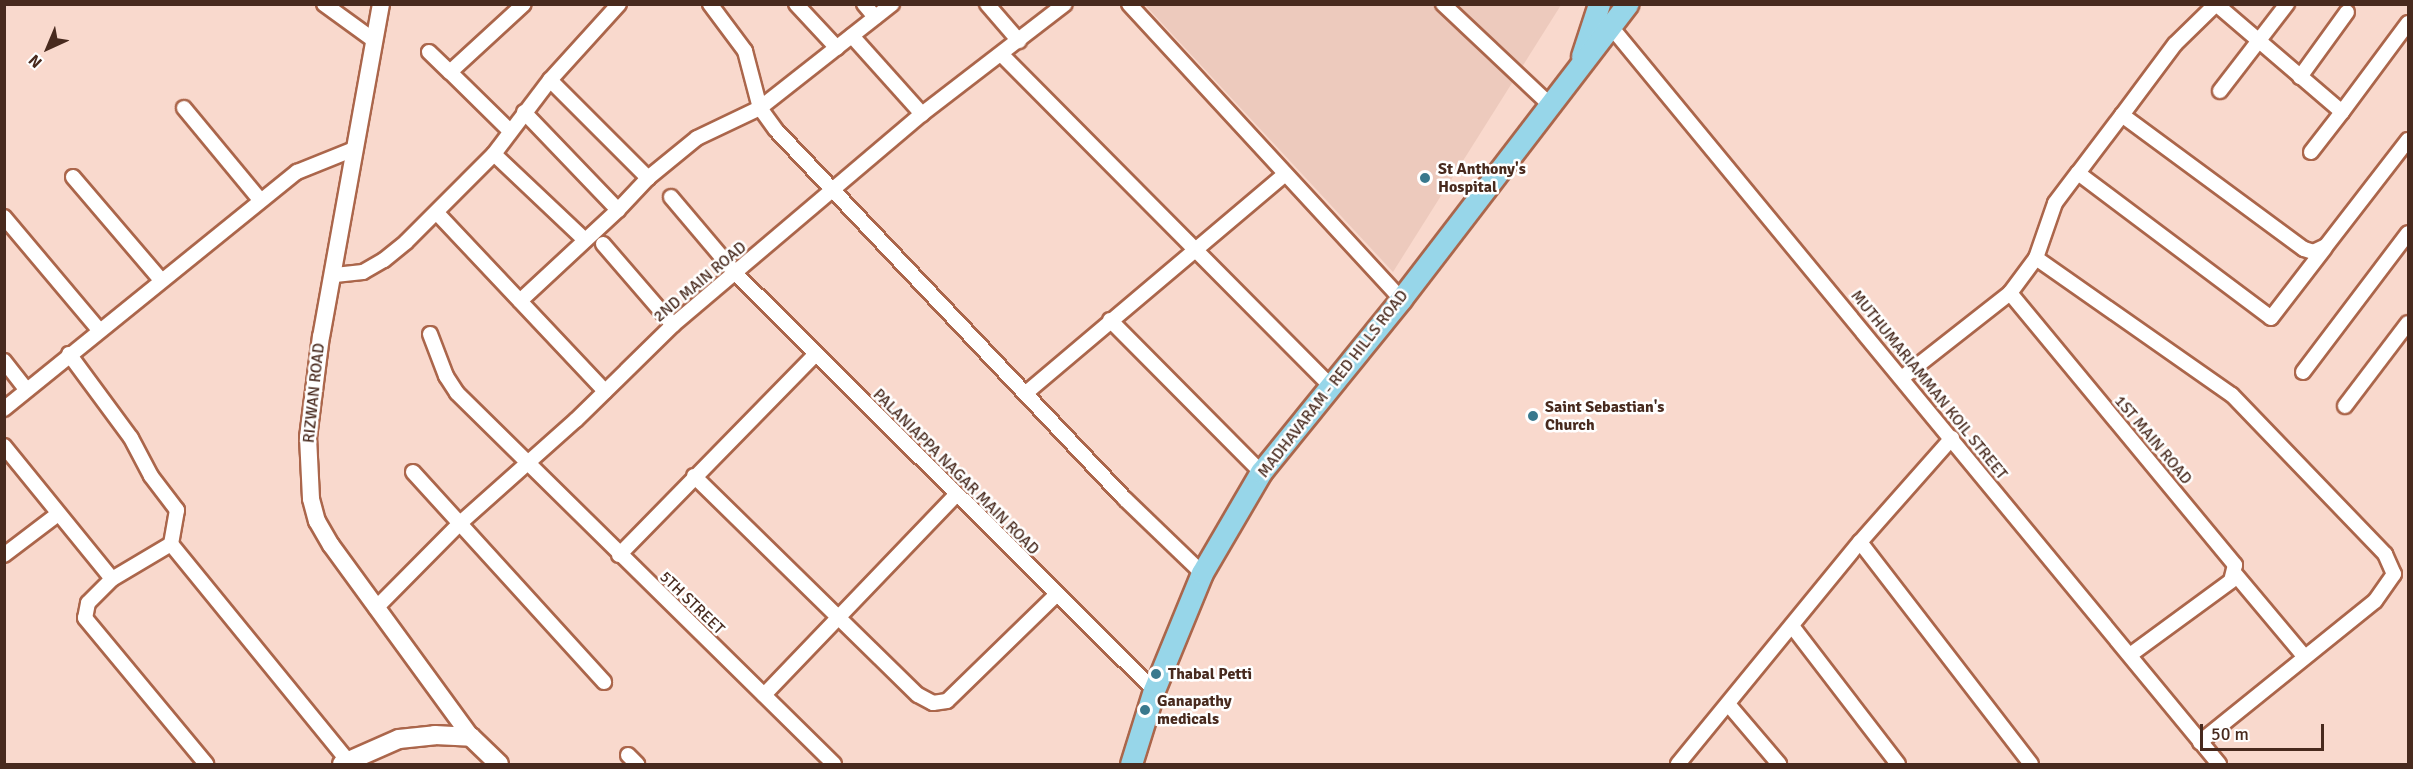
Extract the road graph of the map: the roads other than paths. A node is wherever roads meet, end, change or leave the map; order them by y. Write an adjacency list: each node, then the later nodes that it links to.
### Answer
1 (324, 4): 22 (street)
2 (381, 4): 22 (street, RIZWAN ROAD)
3 (524, 4): 29 (street)
4 (619, 4): 31 (street)
5 (710, 4): 35 (street)
6 (796, 4): 25 (street)
7 (864, 4): 18 (street)
8 (892, 4): 18 (street)
9 (987, 4): 23 (street)
10 (1065, 4): 23 (street, 2ND MAIN ROAD)
11 (1129, 4): 46 (street)
12 (1443, 4): 33 (street)
13 (1599, 4): 28 (main road, MADHAVARAM - RED HILLS ROAD)
14 (1627, 4): 20 (main road, MADHAVARAM - RED HILLS ROAD)
15 (2287, 4): 24 (street)
16 (2215, 5): 24 (street); 39 (street)
17 (2347, 12): 30 (street)
18 (875, 17): 21 (street)
19 (2409, 23): 37 (street)
20 (1612, 28): 28 (main road, MADHAVARAM - RED HILLS ROAD); 76 (street, MUTHUMARIAMMAN KOIL STREET)
21 (852, 36): 25 (street); 38 (street)
22 (375, 41): 42 (street, RIZWAN ROAD)
23 (1019, 41): 27 (street, 2ND MAIN ROAD)
24 (2258, 44): 30 (street); 32 (street)
25 (837, 48): 35 (street)
26 (429, 52): 29 (street)
27 (1002, 55): 38 (street, 2ND MAIN ROAD); 59 (street)
28 (1578, 68): 33 (main road, MADHAVARAM - RED HILLS ROAD)
29 (450, 72): 40 (street)
30 (2300, 77): 37 (street)
31 (550, 80): 36 (street); 48 (street)
32 (2220, 91)
33 (1550, 105): 65 (main road, MADHAVARAM - RED HILLS ROAD)
34 (184, 108): 51 (street)
35 (760, 108): 48 (street); 49 (street)
36 (524, 112): 40 (street); 52 (street)
37 (2342, 112): 43 (street)
38 (922, 114): 49 (street, 2ND MAIN ROAD)
39 (2122, 115): 45 (street); 58 (street)
40 (510, 131): 44 (street)
41 (2409, 140): 58 (street)
42 (354, 149): 51 (street); 62 (street, RIZWAN ROAD)
43 (2311, 152)
44 (494, 154): 53 (street); 56 (street)
45 (2078, 173): 58 (street); 60 (street)
46 (1284, 175): 59 (street); 65 (street)
47 (73, 177): 63 (street)
48 (648, 178): 52 (street)
49 (834, 189): 61 (street, 2ND MAIN ROAD); 80 (street)
50 (671, 197): 61 (street, PALANIAPPA NAGAR MAIN ROAD)
51 (260, 200): 63 (street)
52 (618, 210): 56 (street)
53 (436, 213): 62 (street); 66 (street)
54 (4, 217): 70 (street)
55 (2409, 233): 75 (street)
56 (585, 240): 66 (street)
57 (603, 244): 69 (street)
58 (2326, 246)
59 (1195, 248): 67 (street); 77 (street)
60 (2036, 258): 64 (street); 104 (street)
61 (736, 274): 69 (street, 2ND MAIN ROAD); 73 (street, PALANIAPPA NAGAR MAIN ROAD)
62 (335, 275): 100 (street, RIZWAN ROAD)
63 (160, 279): 70 (street)
64 (2010, 293): 76 (street); 97 (street, 1ST MAIN ROAD)
65 (1401, 299): 77 (main road, MADHAVARAM - RED HILLS ROAD)
66 (520, 302): 79 (street)
67 (1110, 320): 80 (street); 87 (street)
68 (2409, 323): 81 (street)
69 (673, 325): 79 (street, 2ND MAIN ROAD)
70 (99, 330): 72 (street)
71 (430, 334): 85 (street, 5TH STREET)
72 (69, 354): 78 (street); 93 (street)
73 (814, 355): 88 (street); 89 (street, PALANIAPPA NAGAR MAIN ROAD)
74 (4, 361): 78 (street)
75 (2303, 372)
76 (1903, 377): 83 (street, MUTHUMARIAMMAN KOIL STREET)
77 (1330, 385): 87 (main road, MADHAVARAM - RED HILLS ROAD)
78 (26, 389): 82 (street)
79 (605, 390): 85 (street, 2ND MAIN ROAD)
80 (1026, 393): 96 (street)
81 (2345, 406)
82 (4, 409)
83 (1952, 438): 92 (street); 103 (street, MUTHUMARIAMMAN KOIL STREET)
84 (4, 446): 90 (street)
85 (528, 463): 91 (street, 2ND MAIN ROAD); 95 (street, 5TH STREET)
86 (413, 472): 91 (street)
87 (1261, 472): 96 (main road, MADHAVARAM - RED HILLS ROAD)
88 (694, 476): 95 (street); 101 (street)
89 (956, 495): 99 (street, PALANIAPPA NAGAR MAIN ROAD); 101 (street)
90 (58, 514): 94 (street); 98 (street)
91 (458, 525): 100 (street, 2ND MAIN ROAD); 105 (street)
92 (1860, 542): 102 (street); 119 (street)
93 (171, 544): 98 (street); 111 (street)
94 (4, 555)
95 (619, 555): 107 (street, 5TH STREET)
96 (1202, 573): 106 (main road, MADHAVARAM - RED HILLS ROAD)
97 (2236, 575): 103 (street); 104 (street, 1ST MAIN ROAD)
98 (112, 579): 113 (street)
99 (1056, 595): 101 (street); 106 (street, PALANIAPPA NAGAR MAIN ROAD)
100 (376, 608): 109 (street, RIZWAN ROAD)
101 (838, 617): 107 (street)
102 (1792, 626): 108 (street); 118 (street)
103 (2130, 655): 110 (street, MUTHUMARIAMMAN KOIL STREET)
104 (2304, 656): 110 (street)
105 (604, 682)
106 (1154, 690): 116 (main road, MADHAVARAM - RED HILLS ROAD)
107 (764, 695): 115 (street, 5TH STREET)
108 (1728, 704): 112 (street); 117 (street)
109 (471, 737): 111 (main road); 114 (main road)
110 (2200, 742): 120 (street, MUTHUMARIAMMAN KOIL STREET)
111 (345, 763)
112 (1678, 764)
113 (206, 765)
114 (499, 765)
115 (834, 765)
116 (1131, 765)
117 (1779, 765)
118 (1898, 765)
119 (2031, 765)
120 (2219, 765)

